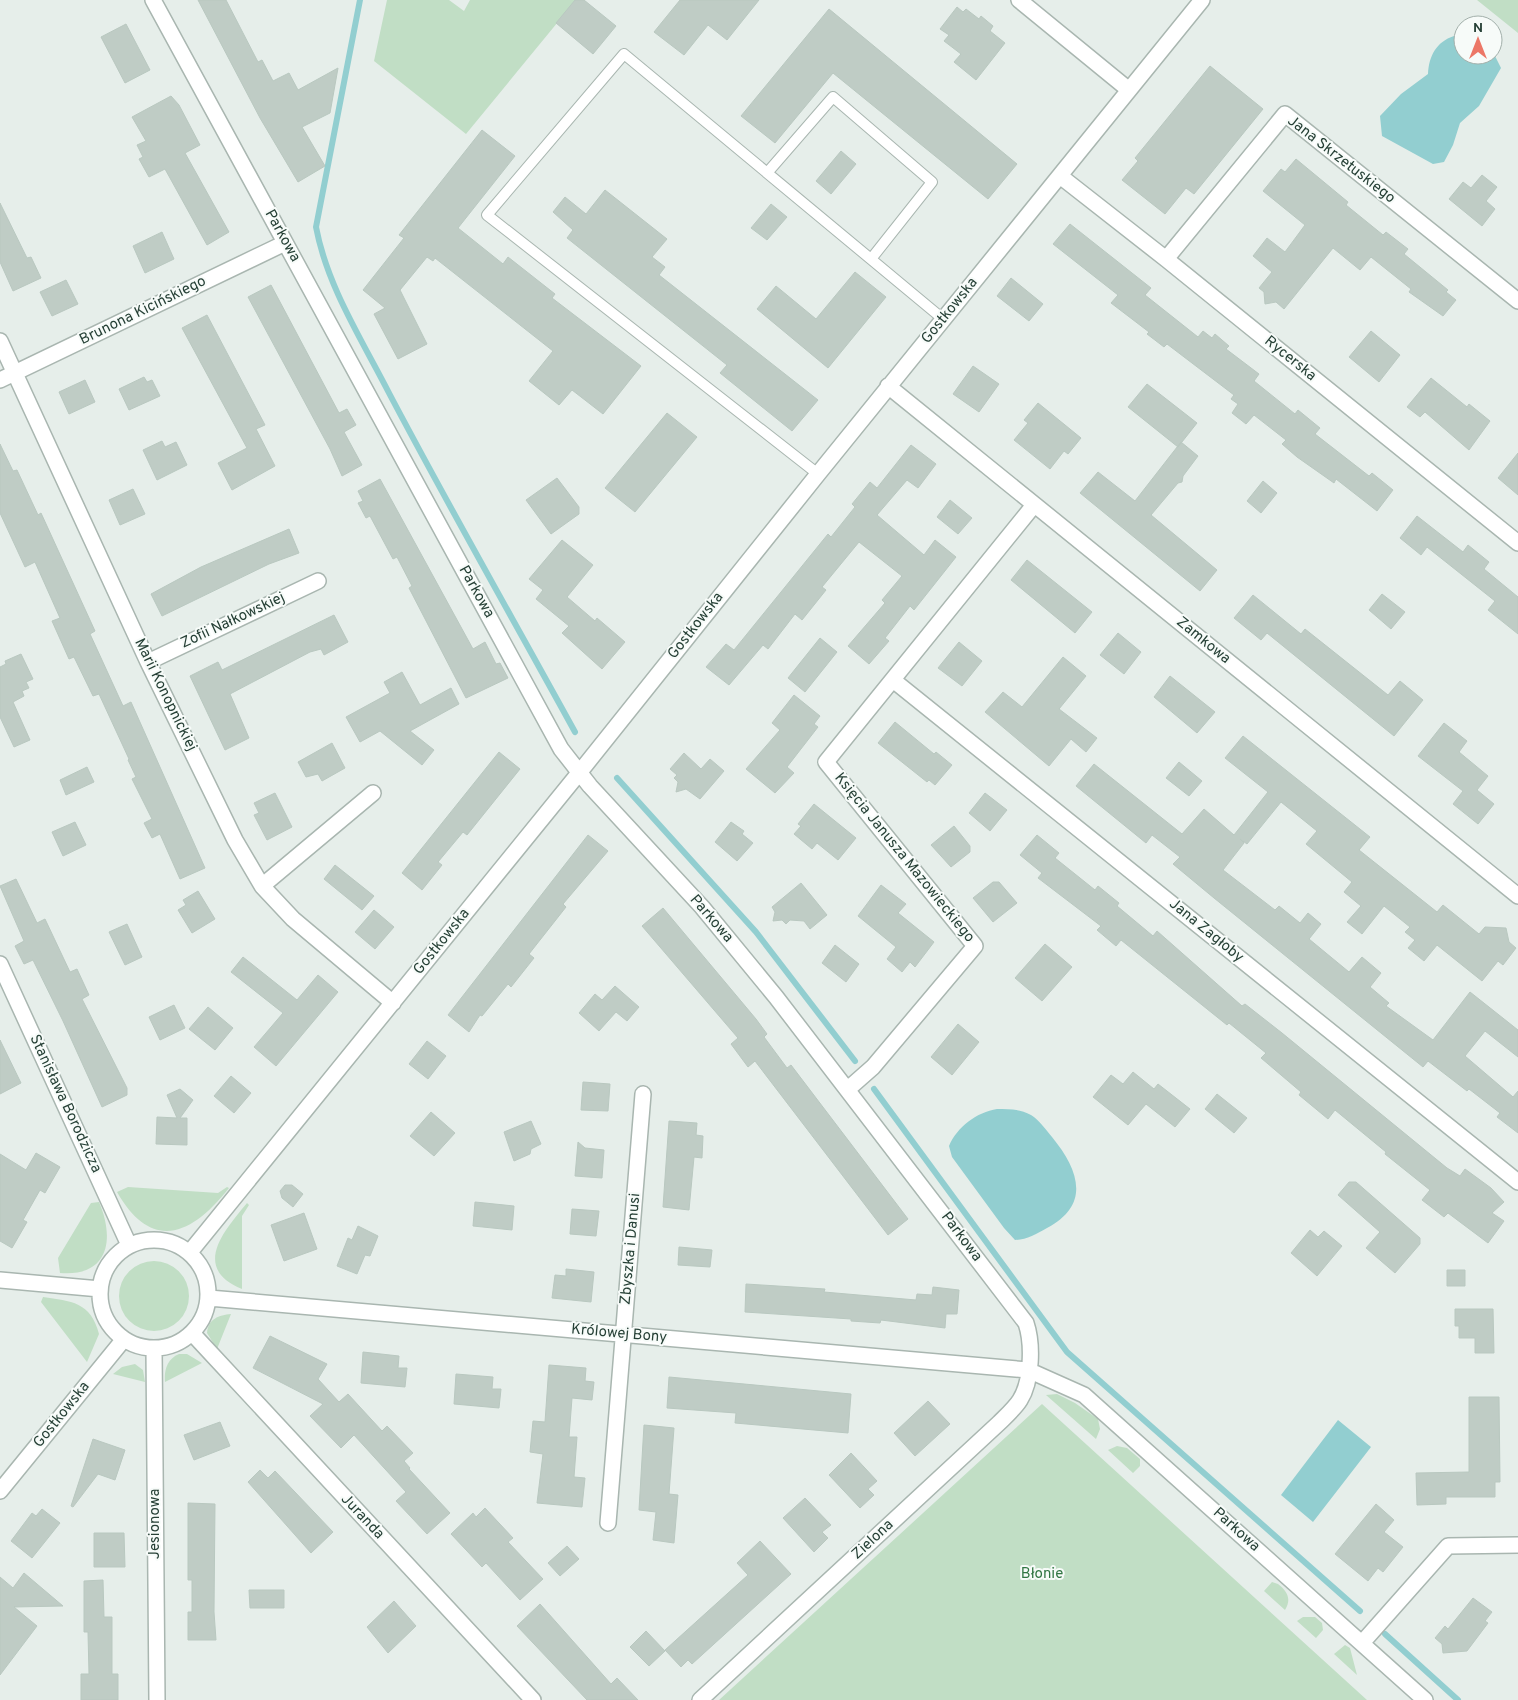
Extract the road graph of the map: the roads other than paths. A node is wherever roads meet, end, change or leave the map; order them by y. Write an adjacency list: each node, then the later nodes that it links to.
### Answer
1 (153, 0): 7 (street, Parkowa)
2 (1019, 0): 4 (street)
3 (1202, 0): 4 (street, Gostkowska)
4 (1129, 90): 6 (street, Gostkowska)
5 (767, 174): 8 (lane); 8 (lane); 16 (lane)
6 (1060, 176): 9 (street, Rycerska); 11 (street, Gostkowska)
7 (285, 242): 13 (street, Brunona Kicińskiego); 22 (street, Parkowa)
8 (871, 259): 11 (lane)
9 (1166, 259): 10 (street, Jana Skrzetuskiego); 18 (street, Rycerska)
10 (1518, 301)
11 (943, 319): 15 (street, Gostkowska)
12 (0, 341): 13 (street, Marii Konopnickiej)
13 (15, 373): 14 (street, Brunona Kicińskiego); 20 (street, Marii Konopnickiej)
14 (0, 380)
15 (888, 386): 16 (street, Gostkowska); 17 (street, Zamkowa)
16 (818, 474): 22 (street, Gostkowska)
17 (1034, 505): 21 (street, Księcia Janusza Mazowieckiego); 25 (street, Zamkowa)
18 (1518, 543)
19 (318, 581): 20 (street, Zofii Nałkowskiej)
20 (148, 662): 24 (street, Marii Konopnickiej)
21 (893, 680): 28 (street, Księcia Janusza Mazowieckiego); 30 (street, Jana Zagłoby)
22 (580, 773): 27 (street, Gostkowska); 28 (street, Parkowa)
23 (373, 793): 24 (street)
24 (262, 886): 27 (street, Marii Konopnickiej)
25 (1518, 896)
26 (0, 964): 31 (street, Stanisława Borodzicza)
27 (393, 1004): 32 (street, Gostkowska)
28 (848, 1089): 40 (street, Parkowa)
29 (644, 1094): 37 (street, Zbyszka i Danusi)
30 (1518, 1182)
31 (129, 1245): 32 (street); 34 (street)
32 (190, 1252): 35 (street)
33 (0, 1280): 34 (street)
34 (100, 1289): 38 (street)
35 (209, 1298): 36 (street); 37 (street, Królowej Bony)
36 (192, 1333): 39 (street); 46 (street, Juranda)
37 (624, 1335): 40 (street, Królowej Bony); 42 (street, Zbyszka i Danusi)
38 (124, 1338): 39 (street); 41 (street, Gostkowska)
39 (154, 1349): 45 (street, Jesionowa)
40 (1028, 1370): 44 (street, Parkowa); 47 (street, Zielona)
41 (0, 1491)
42 (608, 1523)
43 (1518, 1545): 44 (street)
44 (1362, 1643): 48 (street, Parkowa)
45 (157, 1700)
46 (533, 1700)
47 (700, 1700)
48 (1425, 1700)

